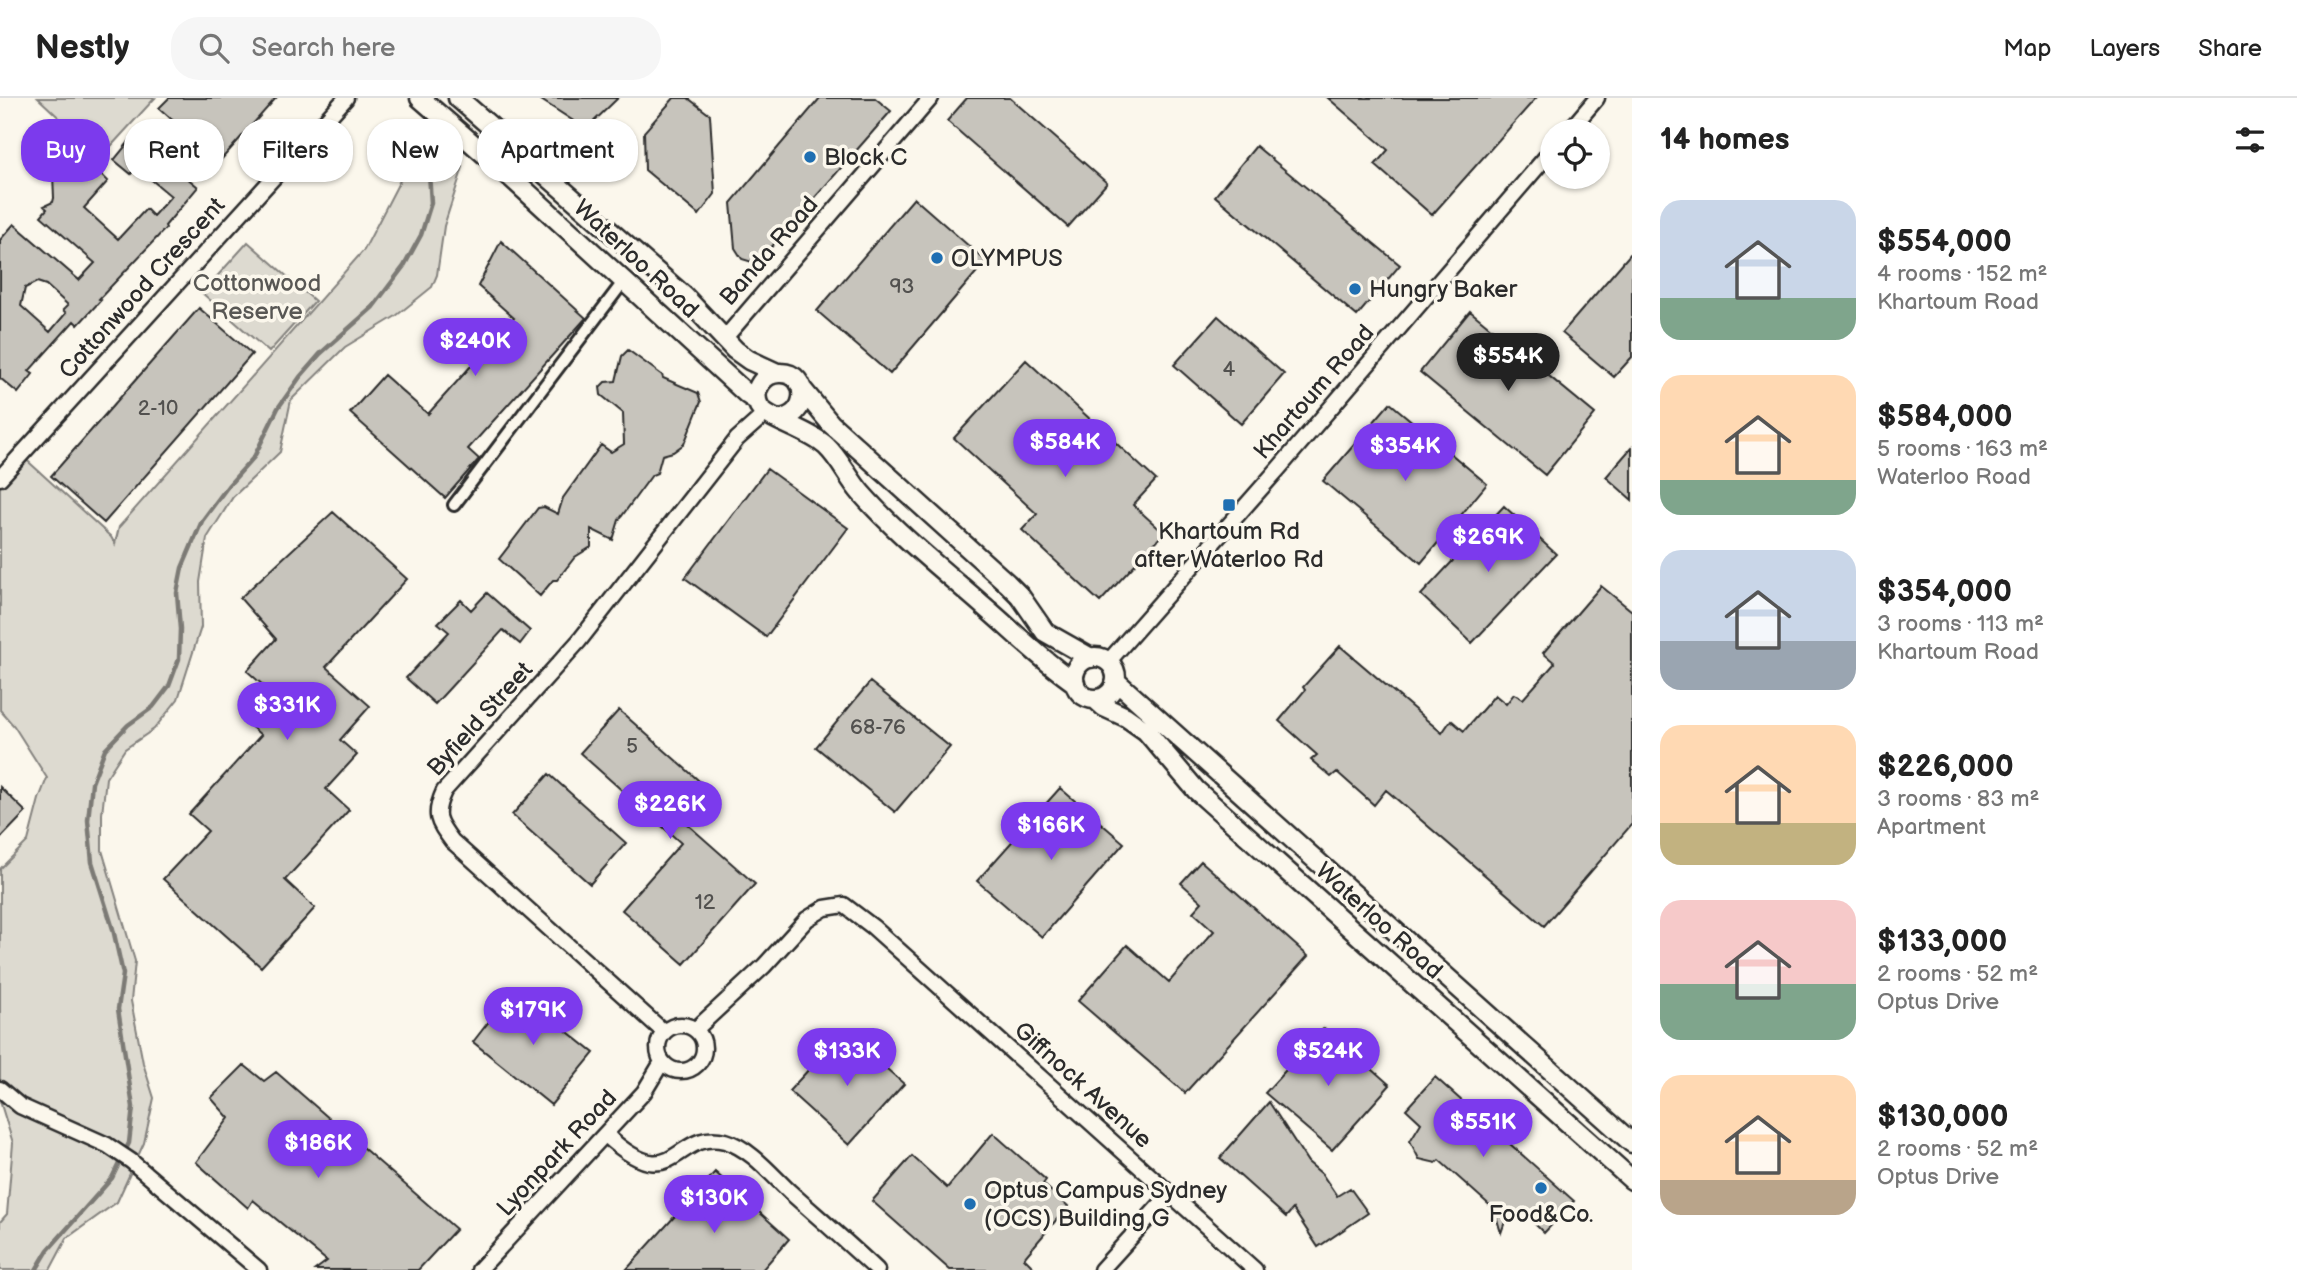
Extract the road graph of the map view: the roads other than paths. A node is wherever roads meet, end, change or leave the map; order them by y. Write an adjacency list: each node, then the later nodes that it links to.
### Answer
1 (346, 98): 13 (street, Cottonwood Crescent)
2 (420, 98): 8 (street, Waterloo Road)
3 (458, 98): 9 (street, Waterloo Road)
4 (931, 98): 9 (street, Banda Road)
5 (1597, 98): 6 (street)
6 (1579, 119)
7 (1540, 164): 15 (street, Khartoum Road)
8 (624, 281): 12 (street, Waterloo Road); 14 (street)
9 (724, 339): 10 (street, Waterloo Road)
10 (777, 373): 11 (street); 12 (street)
11 (802, 389): 12 (street); 15 (street)
12 (766, 411): 17 (street, Waterloo Road); 20 (street, Byfield Street)
13 (0, 478)
14 (454, 505)
15 (1099, 660): 16 (street); 17 (street)
16 (1116, 679): 18 (street); 24 (street, Waterloo Road)
17 (1075, 683): 18 (street)
18 (1095, 699): 25 (street, Waterloo Road)
19 (695, 1030): 20 (street); 21 (street); 26 (street, Giffnock Avenue)
20 (664, 1032): 21 (street)
21 (662, 1062): 23 (street, Lyonpark Road)
22 (0, 1089): 27 (street)
23 (606, 1135): 28 (street, Lyonpark Road); 29 (street)
24 (1632, 1143)
25 (1632, 1181)
26 (1170, 1194): 30 (street); 31 (street, Giffnock Avenue)
27 (259, 1270)
28 (479, 1270)
29 (877, 1270)
30 (1101, 1270)
31 (1255, 1270)

